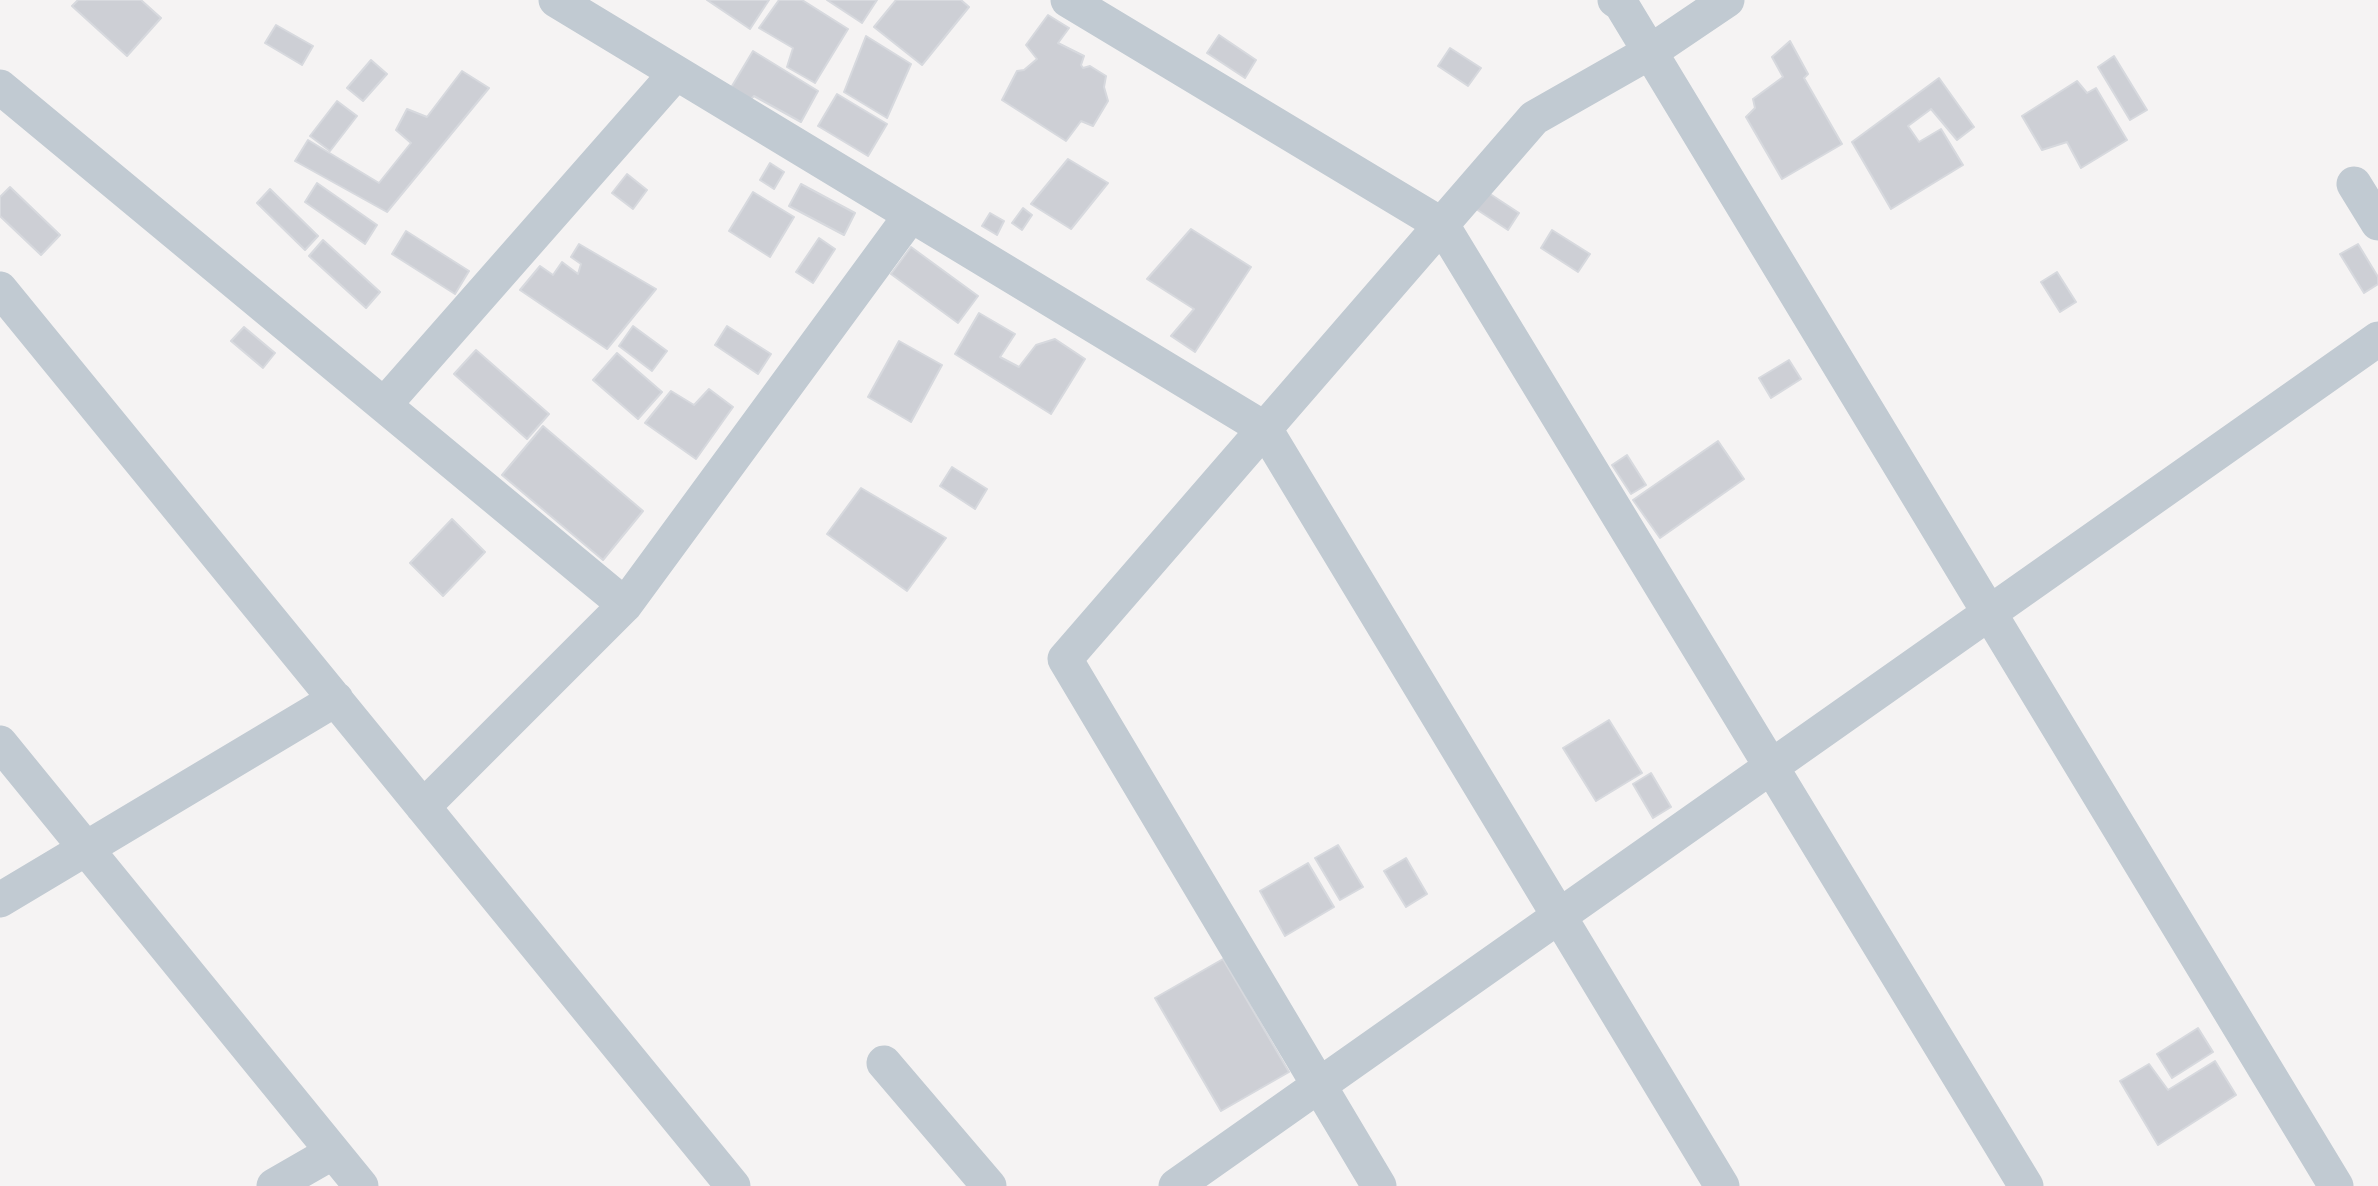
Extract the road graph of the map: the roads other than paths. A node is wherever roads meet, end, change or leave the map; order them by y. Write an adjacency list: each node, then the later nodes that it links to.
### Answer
1 (556, 0): 6 (street)
2 (1068, 0): 11 (street)
3 (1615, 0): 5 (street)
4 (1727, 0): 5 (street)
5 (1650, 52): 11 (street); 17 (street)
6 (676, 73): 9 (street); 14 (street)
7 (0, 87): 14 (street)
8 (2354, 184): 10 (street)
9 (911, 215): 15 (street); 16 (street)
10 (2378, 223)
11 (1442, 225): 15 (street); 20 (street)
12 (0, 289): 18 (street)
13 (2378, 339): 17 (street)
14 (384, 405): 16 (street)
15 (1265, 429): 24 (street); 26 (street)
16 (625, 605): 21 (street)
17 (1990, 613): 20 (street); 36 (street)
18 (335, 699): 21 (street); 22 (street)
19 (0, 743): 22 (street)
20 (1771, 767): 24 (street); 35 (street)
21 (423, 807): 30 (street)
22 (87, 850): 23 (street); 27 (street)
23 (0, 900)
24 (1559, 916): 26 (street); 34 (street)
25 (884, 1063): 31 (street)
26 (1319, 1085): 32 (street); 33 (street)
27 (333, 1152): 28 (street); 29 (street)
28 (274, 1186)
29 (361, 1186)
30 (733, 1186)
31 (989, 1186)
32 (1176, 1186)
33 (1379, 1186)
34 (1722, 1186)
35 (2026, 1186)
36 (2336, 1186)

